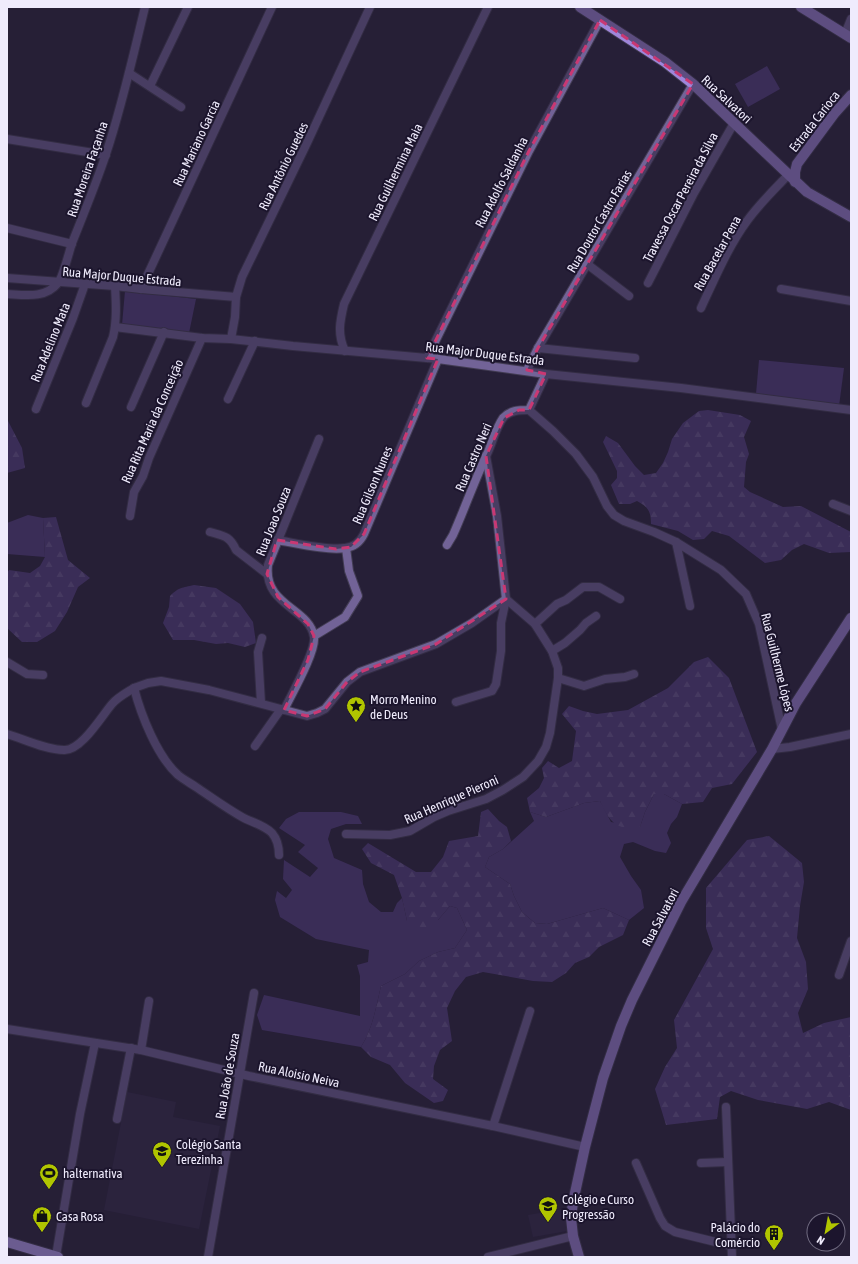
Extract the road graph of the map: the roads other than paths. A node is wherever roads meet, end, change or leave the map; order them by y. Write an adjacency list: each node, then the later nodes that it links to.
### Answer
1 (145, 7): 11 (street, Rua Moreira Façanha)
2 (188, 7): 13 (street)
3 (272, 7): 31 (street, Rua Mariano Garcia)
4 (370, 7): 35 (street, Rua Antônio Guedes)
5 (488, 7): 44 (street, Rua Guilhermina Maia)
6 (580, 7): 9 (main road, Rua Salvatori)
7 (801, 7): 10 (main road)
8 (851, 19): 10 (street)
9 (600, 20): 12 (main road, Rua Salvatori); 45 (street, Rua Adolfo Saldanha)
10 (848, 36)
11 (129, 73): 13 (street); 18 (street, Rua Moreira Façanha)
12 (693, 84): 16 (main road, Rua Salvatori); 25 (street, Rua Doutor Castro Farias)
13 (150, 86): 15 (street)
14 (851, 95): 19 (main road, Estrada Carioca)
15 (181, 107)
16 (734, 123): 20 (main road, Rua Salvatori); 28 (street, Travessa Oscar Pereira da Silva)
17 (7, 139): 18 (street)
18 (106, 155): 24 (street, Rua Moreira Façanha)
19 (797, 164): 20 (main road, Estrada Carioca); 21 (main road, Estrada Carioca)
20 (778, 166): 21 (main road, Rua Salvatori)
21 (792, 178): 22 (main road, Rua Salvatori); 37 (street, Rua Bacelar Pena)
22 (851, 217)
23 (7, 228): 24 (street)
24 (72, 244): 27 (street, Rua Moreira Façanha)
25 (587, 264): 34 (street); 43 (street, Rua Doutor Castro Farias)
26 (7, 278): 27 (street, Rua Major Duque Estrada)
27 (59, 282): 29 (street, Rua Major Duque Estrada); 33 (street)
28 (648, 283)
29 (85, 284): 30 (street, Rua Major Duque Estrada); 53 (street, Rua Adelino Mata)
30 (115, 286): 31 (street, Rua Major Duque Estrada); 38 (street)
31 (141, 289): 35 (street, Rua Major Duque Estrada)
32 (781, 289): 36 (street)
33 (7, 294)
34 (629, 296)
35 (236, 297): 41 (street, Rua Antônio Guedes)
36 (851, 301)
37 (701, 308)
38 (115, 327): 39 (street, Rua Major Duque Estrada); 51 (street)
39 (164, 332): 40 (street, Rua Major Duque Estrada); 52 (street)
40 (202, 338): 41 (street, Rua Major Duque Estrada); 60 (street, Rua Rita Maria da Conceição)
41 (231, 339): 42 (street, Rua Major Duque Estrada)
42 (255, 341): 44 (street, Rua Major Duque Estrada); 50 (street)
43 (538, 348): 46 (street); 48 (street, Rua Doutor Castro Farias)
44 (345, 350): 45 (street, Rua Major Duque Estrada)
45 (427, 358): 47 (street, Rua Major Duque Estrada)
46 (634, 358)
47 (438, 359): 48 (street, Rua Major Duque Estrada); 65 (street, Rua Gilson Nunes)
48 (527, 370): 49 (street, Rua Major Duque Estrada)
49 (546, 374): 54 (street); 55 (street, Rua Major Duque Estrada)
50 (228, 399)
51 (86, 404)
52 (131, 407)
53 (36, 410)
54 (529, 410): 57 (street, Rua Castro Neri); 63 (street, Rua Guilherme Lópes)
55 (851, 410)
56 (319, 439): 62 (street, Rua Joao Souza)
57 (486, 456): 64 (street, Rua Castro Neri); 68 (street)
58 (833, 504): 59 (street)
59 (851, 510)
60 (130, 516)
61 (210, 532): 66 (street)
62 (277, 540): 65 (street); 66 (street, Rua Joao Souza)
63 (676, 542): 69 (street); 84 (street, Rua Guilherme Lópes)
64 (447, 545)
65 (346, 548): 73 (street)
66 (267, 574): 73 (street, Rua Joao Souza)
67 (620, 599): 72 (street)
68 (506, 600): 72 (street, Rua Henrique Pieroni); 81 (street); 83 (street)
69 (690, 606)
70 (596, 616): 75 (street)
71 (851, 618): 84 (main road, Rua Salvatori)
72 (534, 624): 75 (street, Rua Henrique Pieroni)
73 (314, 636): 83 (street)
74 (262, 638): 82 (street)
75 (552, 651): 79 (street, Rua Henrique Pieroni)
76 (7, 662): 78 (street)
77 (634, 674): 79 (street)
78 (43, 675)
79 (558, 678): 89 (street, Rua Henrique Pieroni)
80 (134, 688): 82 (street); 85 (street); 90 (street)
81 (456, 702)
82 (261, 703): 83 (street)
83 (283, 710): 87 (street)
84 (782, 730): 88 (main road, Rua Salvatori)
85 (7, 734)
86 (851, 734): 88 (street)
87 (255, 746)
88 (772, 749): 104 (main road, Rua Salvatori)
89 (346, 834)
90 (280, 855)
91 (851, 941): 92 (street)
92 (839, 975)
93 (254, 993): 100 (street, Rua João de Souza)
94 (149, 1001): 99 (street)
95 (530, 1012): 103 (street)
96 (7, 1029): 97 (street, Rua Aloisio Neiva)
97 (95, 1043): 98 (street, Rua Aloisio Neiva); 111 (street)
98 (131, 1048): 99 (street, Rua Aloisio Neiva); 102 (street)
99 (141, 1050): 100 (street, Rua Aloisio Neiva)
100 (240, 1074): 103 (street, Rua Aloisio Neiva); 112 (street, Rua João de Souza)
101 (726, 1107): 105 (street)
102 (117, 1119)
103 (493, 1126): 104 (street, Rua Aloisio Neiva)
104 (585, 1147): 108 (main road, Rua Salvatori)
105 (728, 1162): 107 (street); 110 (street)
106 (636, 1163): 110 (street)
107 (701, 1163)
108 (573, 1236): 113 (street); 114 (main road, Rua Salvatori)
109 (7, 1242): 111 (main road)
110 (732, 1246): 115 (street)
111 (57, 1256)
112 (208, 1257)
113 (488, 1257)
114 (579, 1257)
115 (732, 1257)

